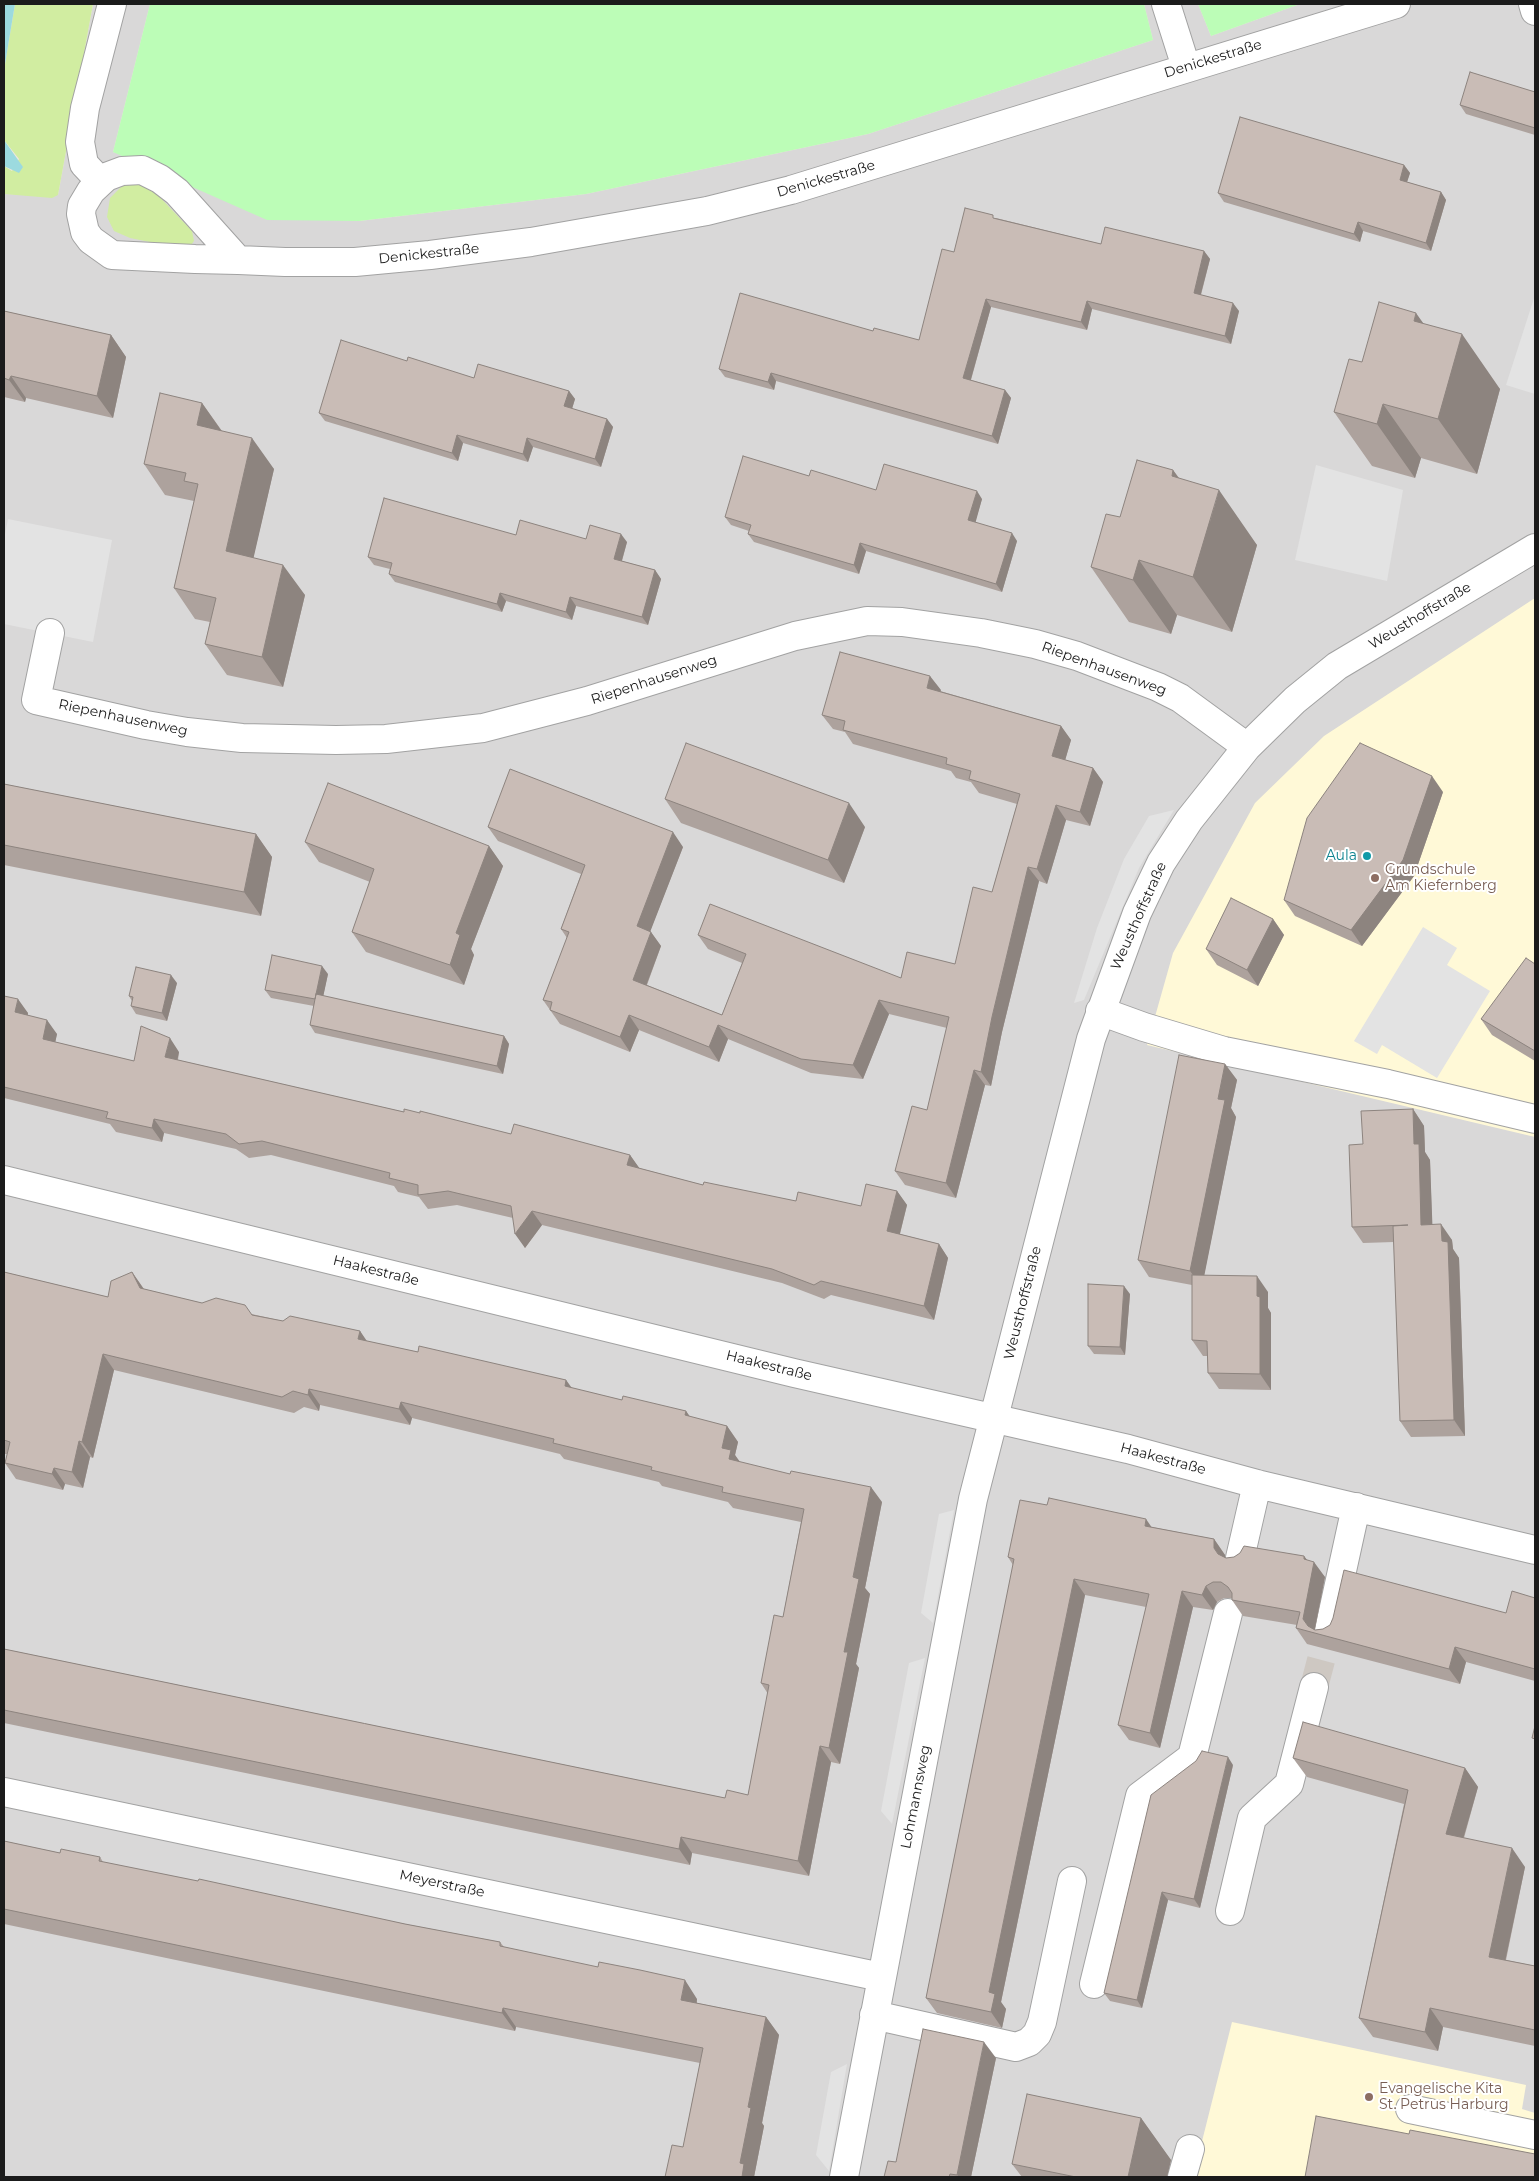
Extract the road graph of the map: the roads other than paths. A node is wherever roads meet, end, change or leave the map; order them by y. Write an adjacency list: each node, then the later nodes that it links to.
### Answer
1 (112, 4): 7 (street)
2 (1166, 4): 6 (street)
3 (1396, 4): 6 (street, Denickestraße)
4 (1533, 4): 5 (street)
5 (1535, 10)
6 (1186, 67): 8 (street, Denickestraße)
7 (100, 181): 8 (street, Denickestraße); 8 (street, Denickestraße)
8 (238, 260)
9 (1535, 548): 11 (street, Weusthoffstraße)
10 (50, 633): 11 (street, Riepenhausenweg)
11 (1247, 747): 12 (street, Weusthoffstraße)
12 (1100, 1011): 13 (street); 15 (street, Weusthoffstraße)
13 (1535, 1119)
14 (4, 1180): 15 (street, Haakestraße)
15 (993, 1418): 16 (street, Haakestraße); 26 (street, Lohmannsweg)
16 (1257, 1484): 17 (street, Haakestraße); 19 (street)
17 (1356, 1507): 18 (street, Haakestraße); 21 (street)
18 (1535, 1550)
19 (1240, 1558)
20 (1228, 1613): 27 (street)
21 (1329, 1630)
22 (1314, 1687): 25 (street)
23 (4, 1792): 26 (street, Meyerstraße)
24 (1072, 1881): 28 (street)
25 (1230, 1911)
26 (881, 1977): 28 (street, Lohmannsweg)
27 (1094, 1984)
28 (874, 2015): 32 (street, Lohmannsweg)
29 (1410, 2109): 30 (street)
30 (1535, 2135)
31 (1190, 2149): 33 (street)
32 (844, 2177)
33 (1182, 2177)

